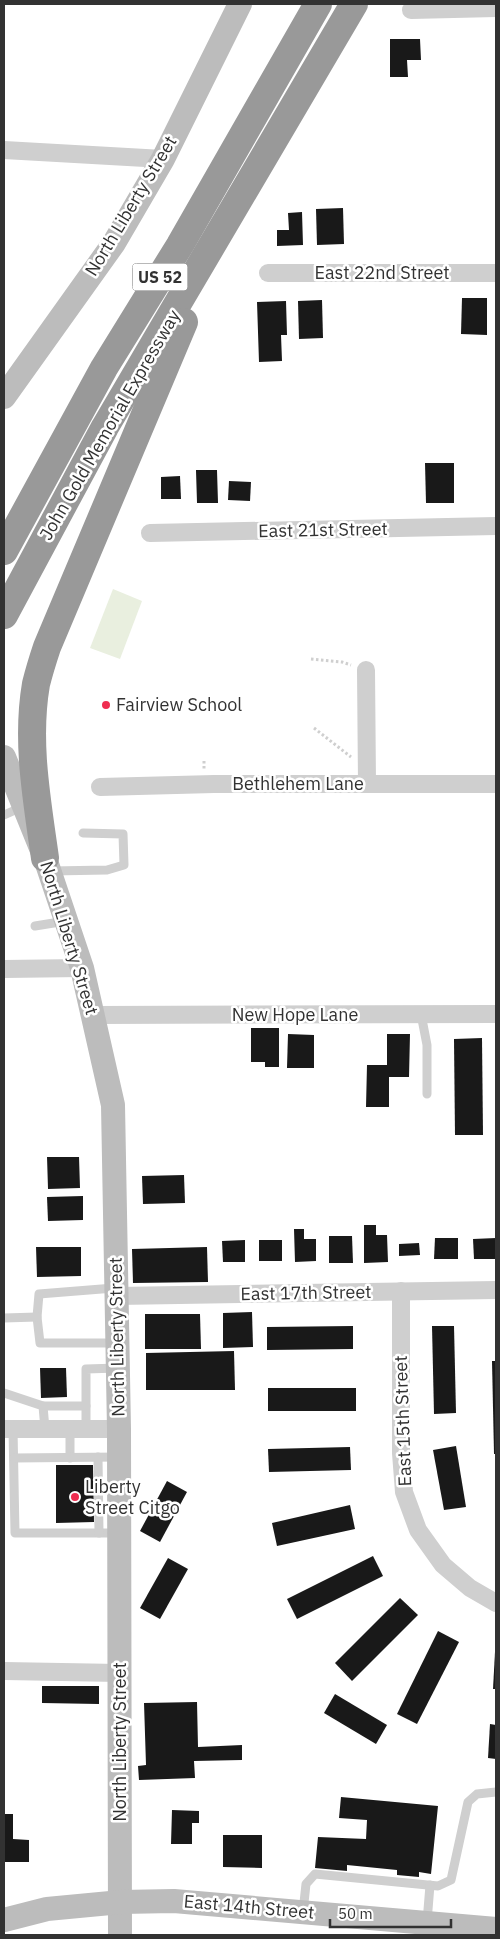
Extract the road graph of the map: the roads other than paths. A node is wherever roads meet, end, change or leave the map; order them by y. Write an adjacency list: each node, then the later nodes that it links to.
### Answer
1 (240, 4): 7 (main road, North Liberty Street)
2 (318, 4): 14 (highway, John Gold Memorial Expressway / US 52)
3 (354, 4): 8 (highway, John Gold Memorial Expressway / US 52)
4 (496, 8): 5 (street)
5 (411, 10)
6 (4, 150): 7 (street)
7 (163, 158): 11 (main road, North Liberty Street)
8 (227, 220): 15 (highway, John Gold Memorial Expressway / US 52); 23 (highway)
9 (268, 273): 10 (street, East 22nd Street)
10 (496, 273)
11 (4, 397)
12 (496, 526): 13 (street, East 21st Street)
13 (150, 533)
14 (4, 551)
15 (4, 614)
16 (366, 670): 18 (street)
17 (4, 757): 21 (main road, North Liberty Street)
18 (367, 784): 19 (street, Bethlehem Lane); 20 (street, Bethlehem Lane)
19 (496, 784)
20 (100, 787)
21 (14, 810): 23 (main road, North Liberty Street)
22 (83, 833): 23 (lane)
23 (47, 864): 24 (main road, North Liberty Street)
24 (66, 921): 25 (lane); 26 (main road, North Liberty Street)
25 (35, 926)
26 (82, 968): 27 (street); 30 (main road, North Liberty Street)
27 (4, 969)
28 (421, 1014): 29 (street, New Hope Lane); 30 (street, New Hope Lane); 31 (lane)
29 (496, 1014)
30 (94, 1015): 34 (main road, North Liberty Street)
31 (427, 1094)
32 (496, 1290): 33 (street, East 17th Street)
33 (402, 1291): 34 (street, East 17th Street); 52 (street, East 15th Street)
34 (117, 1292): 35 (lane); 37 (main road, North Liberty Street)
35 (37, 1317): 36 (lane); 37 (lane)
36 (4, 1318)
37 (118, 1343): 38 (main road, North Liberty Street)
38 (118, 1368): 41 (lane); 45 (main road, North Liberty Street)
39 (4, 1393): 40 (lane)
40 (43, 1406): 41 (lane); 43 (lane)
41 (86, 1406): 44 (lane)
42 (9, 1429): 43 (street); 47 (lane)
43 (44, 1429): 44 (street)
44 (78, 1429): 45 (street); 48 (lane)
45 (119, 1429): 46 (main road, North Liberty Street)
46 (108, 1457): 48 (lane); 51 (main road, North Liberty Street); 51 (lane)
47 (14, 1458): 48 (lane); 50 (lane)
48 (65, 1460)
49 (63, 1523): 50 (lane)
50 (63, 1533): 51 (lane)
51 (109, 1533): 54 (main road, North Liberty Street)
52 (496, 1603)
53 (4, 1671): 54 (street)
54 (119, 1673): 57 (main road, North Liberty Street)
55 (496, 1792): 56 (lane)
56 (430, 1885): 58 (lane); 60 (lane)
57 (121, 1902): 58 (main road, East 14th Street); 59 (main road, East 14th Street); 62 (main road, North Liberty Street)
58 (303, 1912): 60 (main road, East 14th Street)
59 (4, 1920)
60 (416, 1926): 61 (main road, East 14th Street)
61 (496, 1929)
62 (120, 1935)

